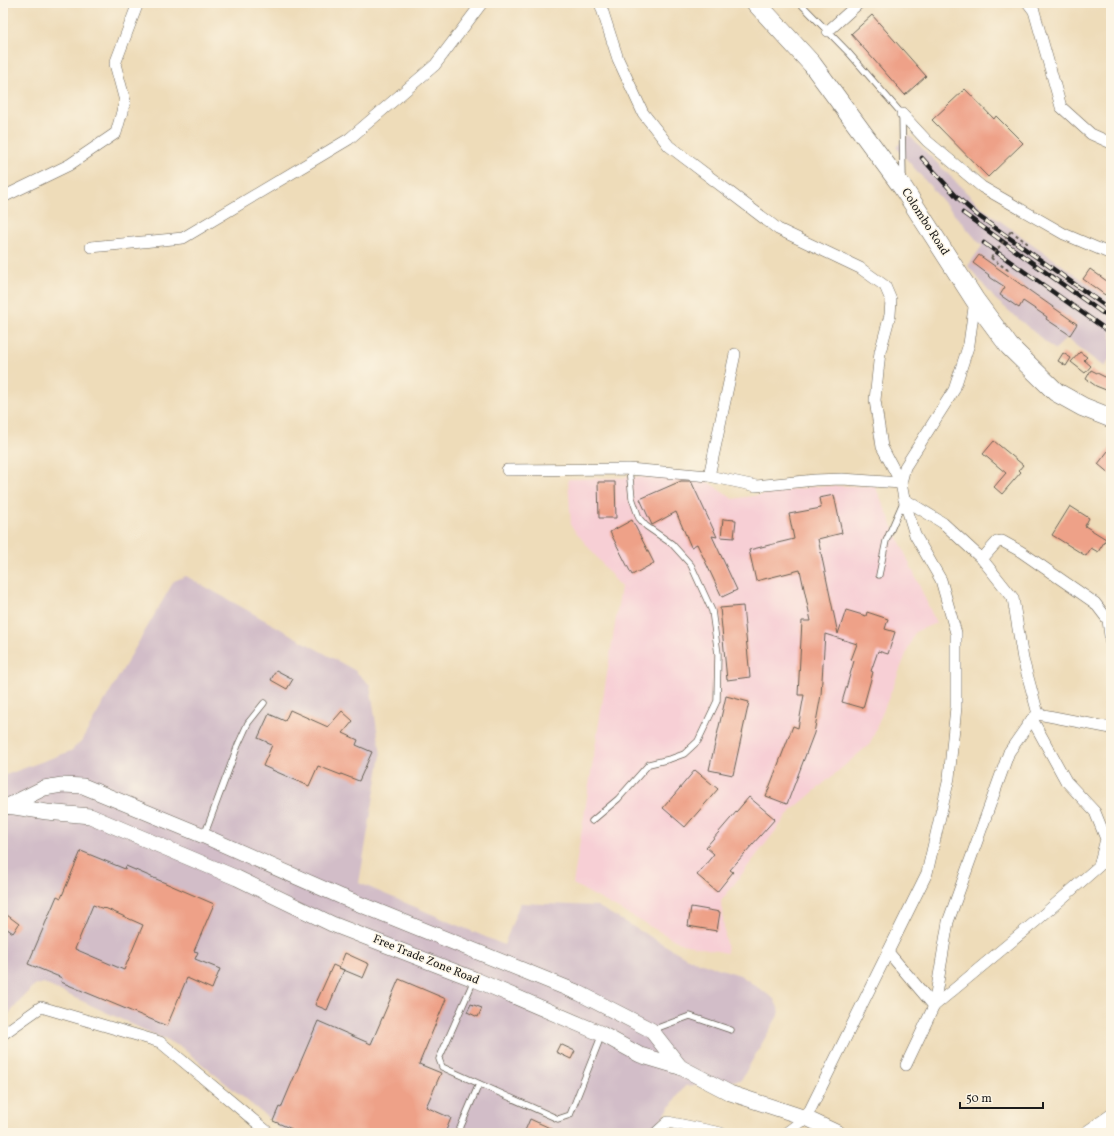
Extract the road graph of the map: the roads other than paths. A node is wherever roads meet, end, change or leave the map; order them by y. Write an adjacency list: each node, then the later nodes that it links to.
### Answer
1 (138, 3): 12 (street)
2 (482, 3): 13 (street)
3 (600, 3): 21 (street)
4 (756, 3): 11 (highway, Colombo Road)
5 (800, 3): 8 (lane)
6 (859, 3): 8 (street)
7 (1028, 3): 10 (street)
8 (828, 31): 9 (lane)
9 (902, 114): 11 (lane); 14 (street)
10 (1111, 143)
11 (904, 188): 15 (highway, Colombo Road)
12 (3, 197)
13 (91, 247)
14 (1111, 254)
15 (975, 300): 17 (highway, Colombo Road); 21 (street)
16 (735, 354): 20 (street)
17 (1111, 418)
18 (629, 469): 19 (street); 20 (street); 30 (lane)
19 (506, 470)
20 (709, 476): 21 (street)
21 (901, 482): 22 (street)
22 (904, 499): 23 (street); 24 (lane); 32 (street)
23 (982, 560): 25 (street); 27 (street)
24 (879, 576)
25 (1111, 644)
26 (264, 703): 31 (lane)
27 (1035, 717): 28 (street); 34 (street); 34 (street)
28 (1111, 728)
29 (6, 807): 31 (street, Free Trade Zone Road); 33 (street, Free Trade Zone Road)
30 (592, 822)
31 (204, 836): 35 (street, Free Trade Zone Road)
32 (888, 952): 34 (street); 43 (street)
33 (474, 979): 38 (street, Free Trade Zone Road); 41 (lane)
34 (934, 1006): 39 (street)
35 (651, 1030): 36 (lane); 40 (street)
36 (731, 1030)
37 (3, 1034): 44 (street)
38 (602, 1034): 40 (street, Free Trade Zone Road); 41 (lane)
39 (906, 1066)
40 (680, 1067): 43 (street, Free Trade Zone Road)
41 (479, 1084): 45 (lane)
42 (1111, 1117): 50 (street)
43 (806, 1118): 48 (street); 49 (street, Free Trade Zone Road)
44 (269, 1133)
45 (458, 1133)
46 (656, 1133): 47 (street)
47 (721, 1133)
48 (786, 1133)
49 (838, 1133)
50 (1088, 1133)

